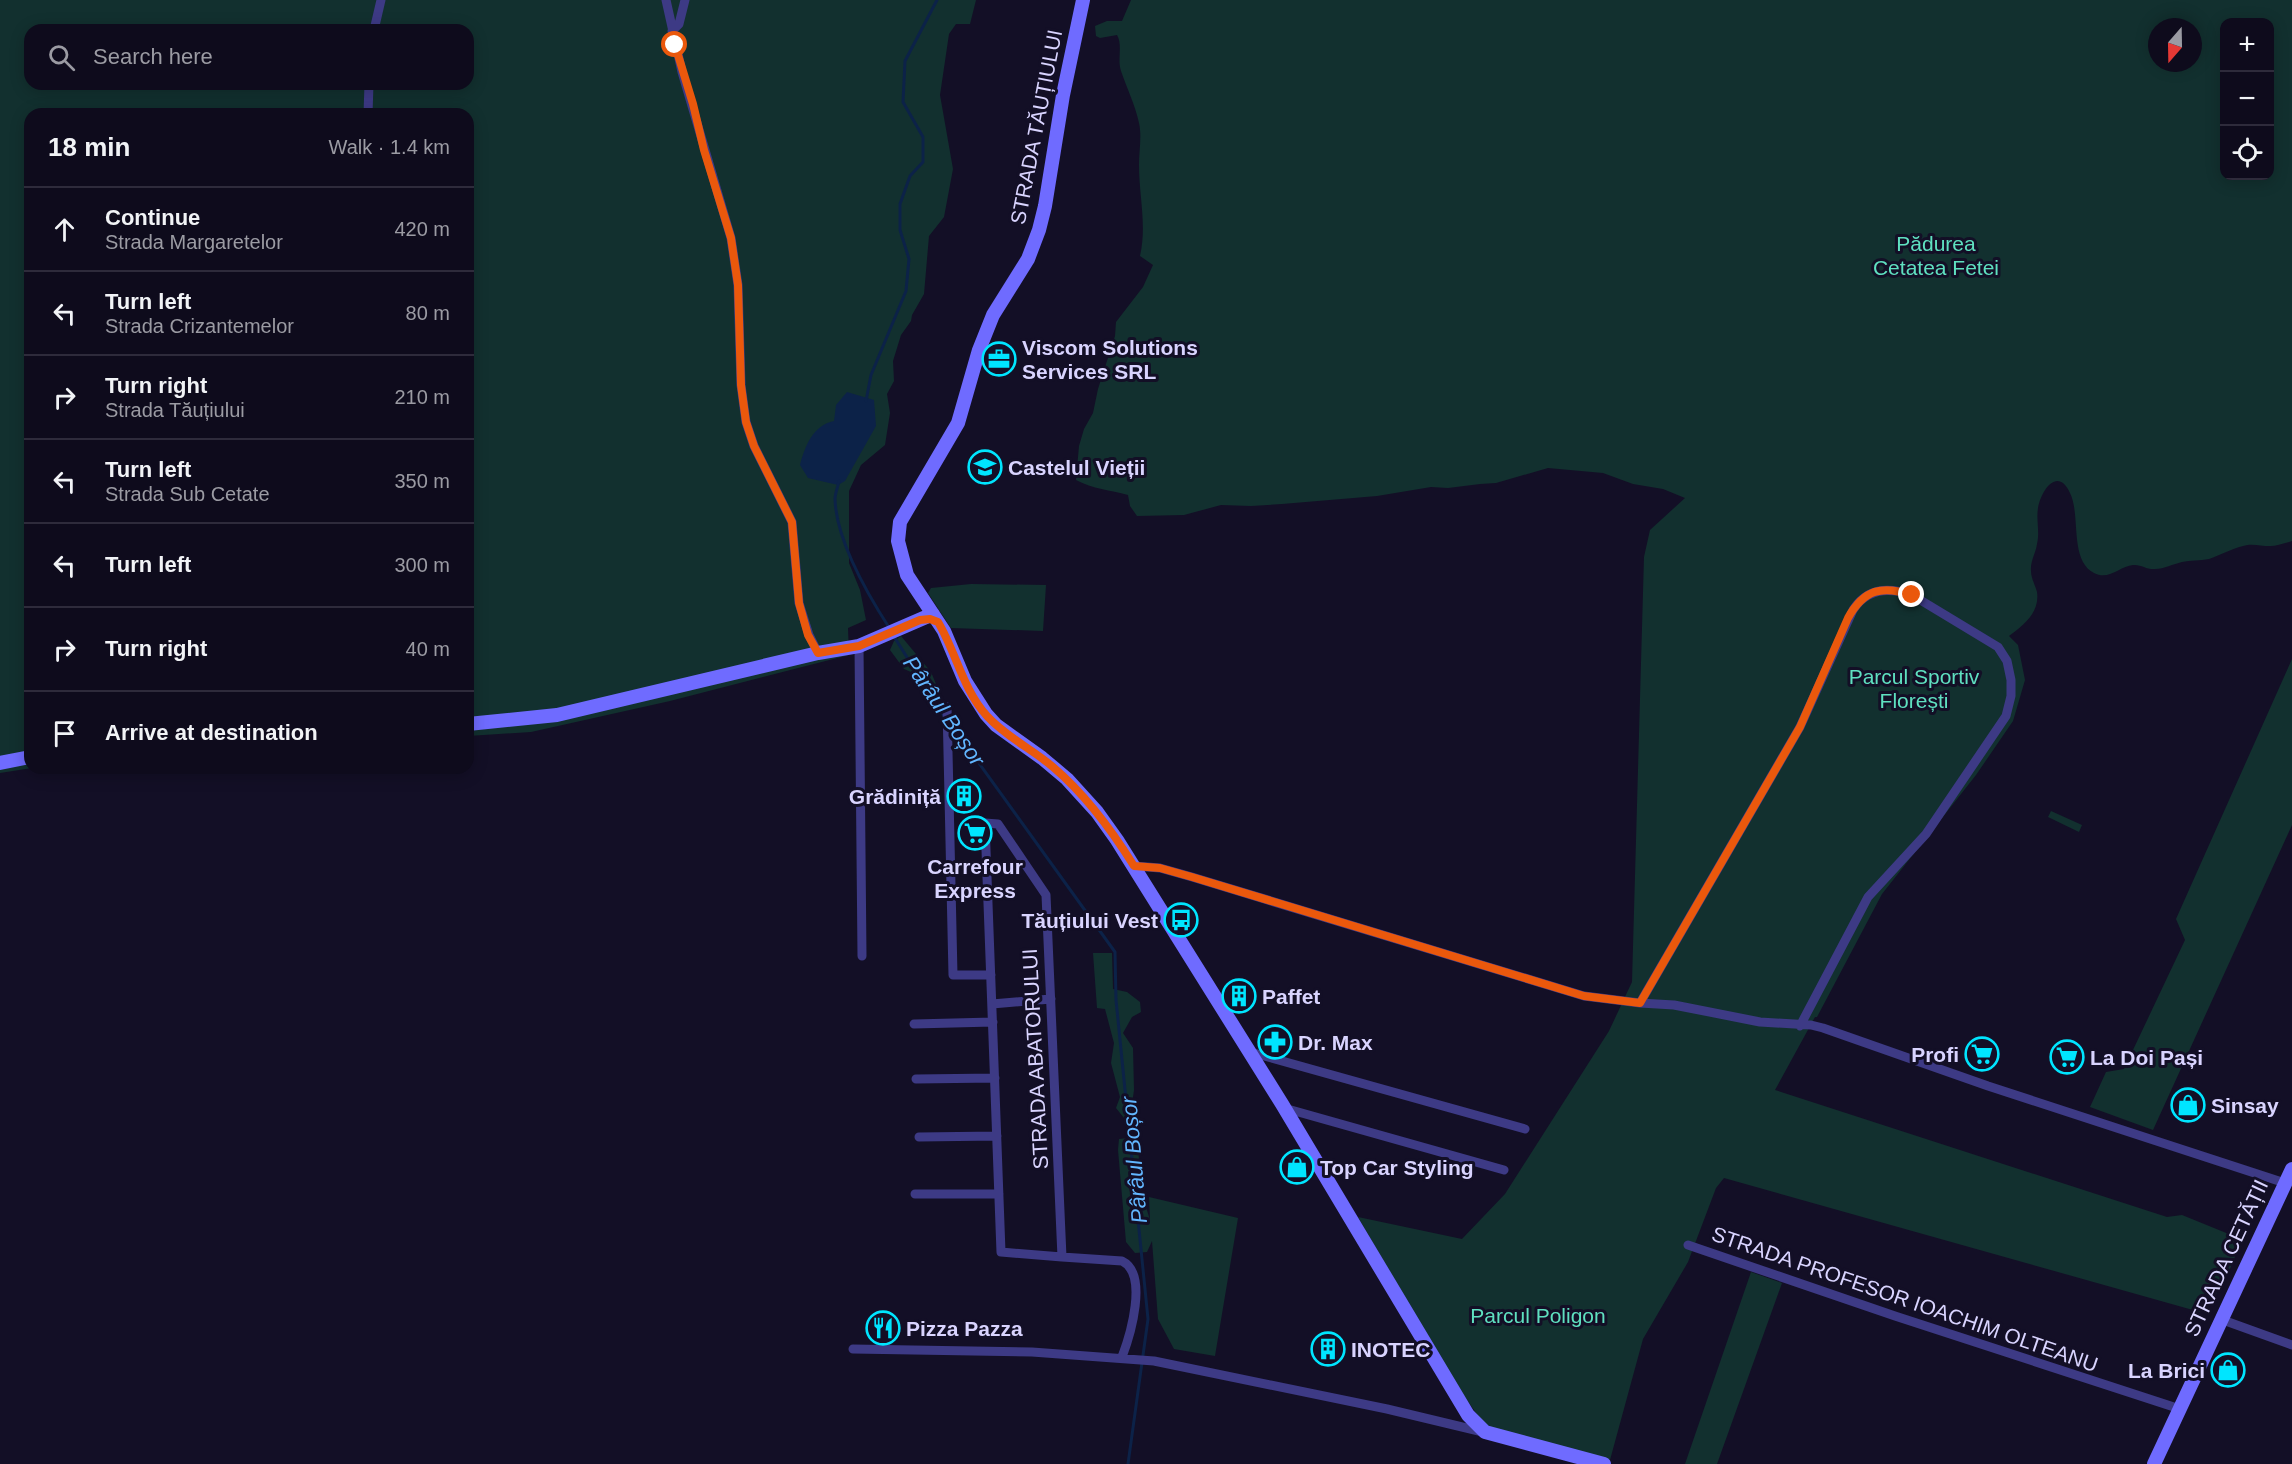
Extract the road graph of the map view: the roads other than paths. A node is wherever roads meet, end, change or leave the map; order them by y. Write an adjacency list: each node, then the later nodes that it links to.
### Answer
1 (381, 0): 5 (street)
2 (666, 0): 6 (street)
3 (685, 0): 6 (street)
4 (1083, 0): 9 (main road, STRADA TĂUȚIULUI)
5 (375, 24)
6 (672, 31): 11 (street)
7 (369, 90): 8 (street)
8 (368, 108)
9 (930, 619): 10 (main road); 16 (main road, STRADA TĂUȚIULUI)
10 (859, 646): 11 (main road); 17 (street)
11 (818, 653): 13 (main road)
12 (947, 707): 18 (street, STRADA ABATORULUI)
13 (474, 723)
14 (24, 758): 15 (main road)
15 (0, 763)
16 (1134, 866): 20 (street); 25 (main road, STRADA TĂUȚIULUI)
17 (862, 956)
18 (991, 975): 19 (street, STRADA ABATORULUI); 21 (street, STRADA ABATORULUI)
19 (1051, 999): 21 (street); 38 (street, STRADA ABATORULUI)
20 (1640, 1003): 24 (street); 24 (street)
21 (992, 1004): 22 (street, STRADA ABATORULUI)
22 (993, 1022): 23 (street); 26 (street, STRADA ABATORULUI)
23 (914, 1024)
24 (1800, 1026): 34 (street)
25 (1248, 1052): 28 (main road, STRADA TĂUȚIULUI); 29 (street)
26 (995, 1078): 27 (street); 30 (street, STRADA ABATORULUI)
27 (916, 1079)
28 (1284, 1108): 33 (street); 44 (main road, STRADA TĂUȚIULUI)
29 (1525, 1130)
30 (997, 1136): 31 (street); 36 (street, STRADA ABATORULUI)
31 (920, 1137)
32 (2292, 1169): 34 (main road, STRADA CETĂȚII)
33 (1504, 1170)
34 (2285, 1184): 39 (main road, STRADA CETĂȚII)
35 (915, 1194): 36 (street)
36 (999, 1194): 38 (street, STRADA ABATORULUI)
37 (1688, 1245): 43 (street, STRADA PROFESOR IOACHIM OLTEANU)
38 (1062, 1257): 42 (street, STRADA ABATORULUI)
39 (2220, 1319): 40 (street); 43 (main road, STRADA CETĂȚII)
40 (2292, 1345)
41 (853, 1349): 42 (street)
42 (1122, 1357): 44 (street)
43 (2180, 1409): 46 (main road, STRADA CETĂȚII)
44 (1485, 1432): 45 (main road)
45 (1600, 1463)
46 (2154, 1464)

